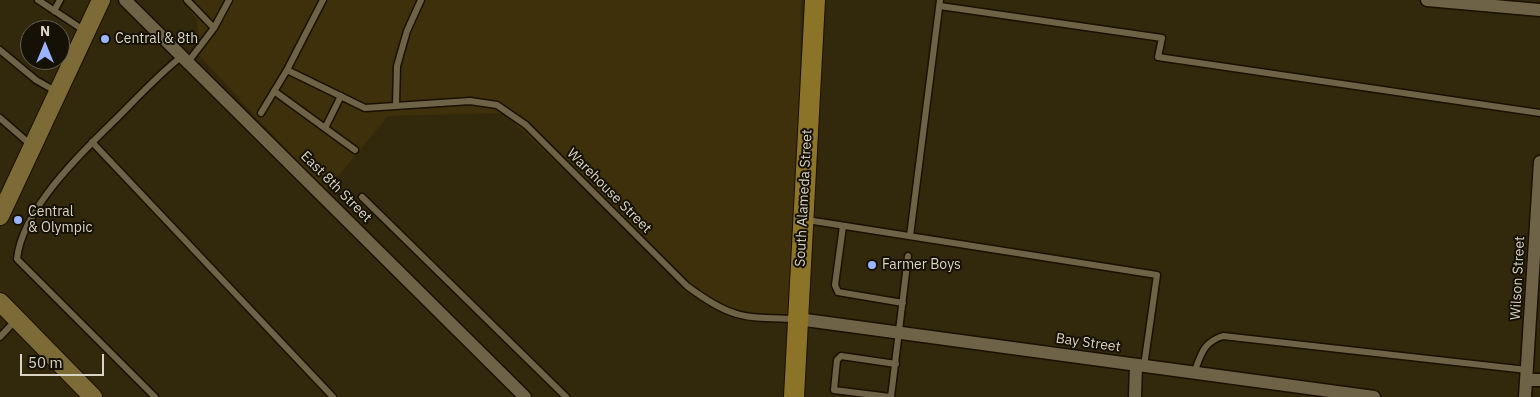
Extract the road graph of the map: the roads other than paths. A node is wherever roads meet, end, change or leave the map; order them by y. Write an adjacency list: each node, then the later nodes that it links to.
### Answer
1 (38, 0): 13 (lane)
2 (60, 0): 13 (lane)
3 (101, 0): 15 (main road)
4 (125, 0): 17 (street, East 8th Street)
5 (187, 0): 14 (lane)
6 (229, 0): 14 (lane)
7 (323, 0): 18 (lane)
8 (421, 0): 22 (lane)
9 (815, 0): 34 (main road, South Alameda Street)
10 (1427, 0): 12 (street)
11 (940, 3): 24 (lane); 36 (lane)
12 (1540, 10)
13 (54, 11): 15 (lane)
14 (214, 28): 17 (lane)
15 (86, 32): 20 (main road)
16 (0, 50): 20 (lane)
17 (184, 60): 27 (lane); 54 (street, East 8th Street)
18 (287, 70): 19 (lane); 21 (lane, Warehouse Street)
19 (274, 91): 23 (lane); 26 (lane)
20 (58, 92): 28 (main road)
21 (341, 96): 22 (lane, Warehouse Street); 26 (lane)
22 (396, 105): 42 (lane, Warehouse Street)
23 (261, 112)
24 (1540, 113)
25 (0, 118): 28 (lane)
26 (324, 128): 29 (lane)
27 (92, 142): 52 (lane); 53 (lane)
28 (33, 146): 33 (main road)
29 (355, 150)
30 (1540, 162): 31 (street, Wilson Street)
31 (1540, 169): 38 (street, Wilson Street)
32 (362, 197): 55 (lane)
33 (0, 216)
34 (803, 220): 35 (lane); 42 (main road, South Alameda Street)
35 (842, 226): 36 (lane); 40 (lane)
36 (910, 236): 46 (lane)
37 (908, 256): 40 (lane)
38 (1537, 265): 48 (street, Wilson Street)
39 (0, 302): 41 (main road)
40 (903, 303): 43 (lane)
41 (18, 319): 44 (lane); 51 (main road)
42 (798, 320): 43 (street, Bay Street); 56 (main road, South Alameda Street)
43 (900, 333): 45 (lane); 46 (street, Bay Street)
44 (0, 337)
45 (896, 364): 49 (lane); 57 (lane)
46 (1140, 366): 47 (street, Bay Street); 58 (street)
47 (1194, 373): 48 (lane); 50 (street, Bay Street)
48 (1532, 377): 60 (street, Wilson Street)
49 (834, 394): 57 (lane)
50 (1329, 394): 59 (street, Bay Street)
51 (93, 397)
52 (155, 397)
53 (333, 397)
54 (525, 397)
55 (566, 397)
56 (794, 397)
57 (890, 397)
58 (1135, 397)
59 (1374, 397)
60 (1526, 397)

